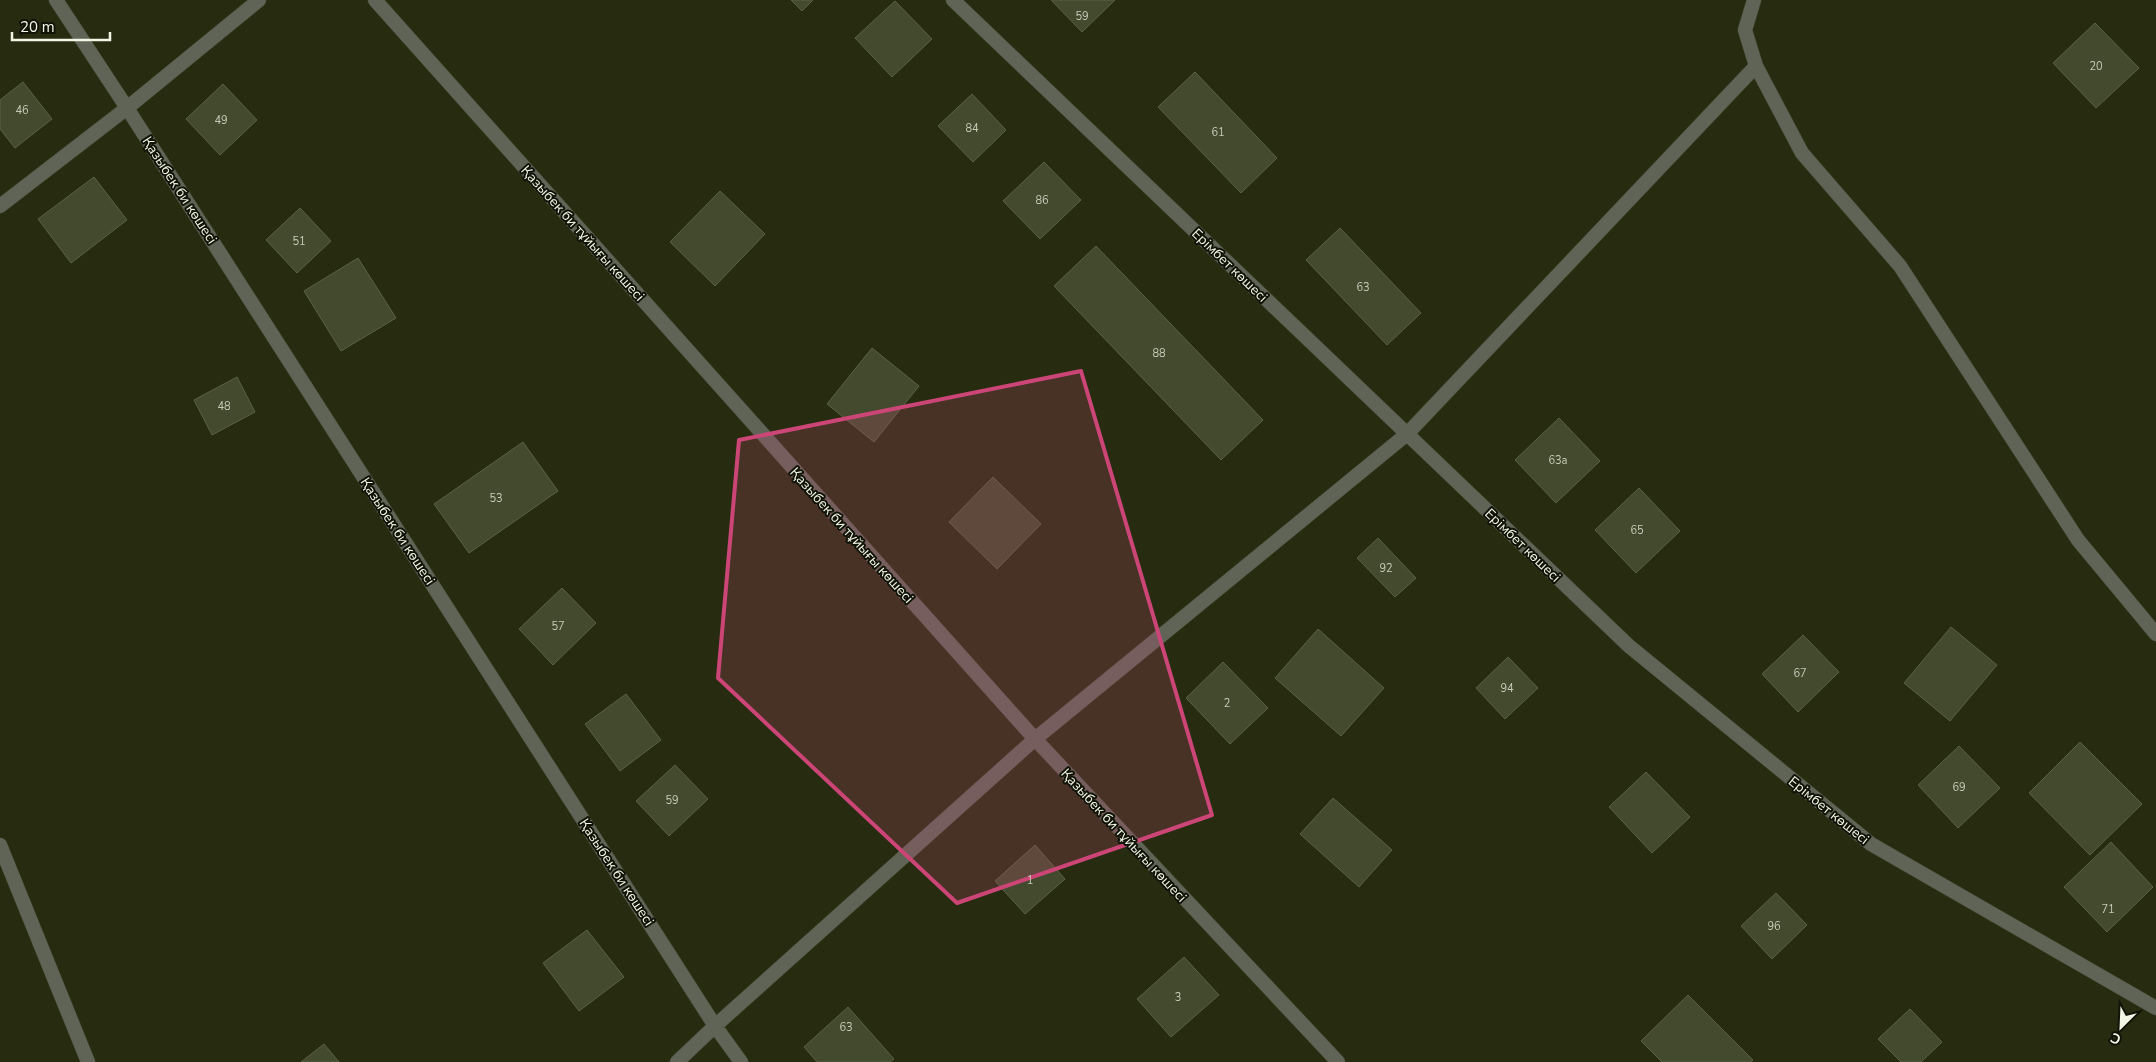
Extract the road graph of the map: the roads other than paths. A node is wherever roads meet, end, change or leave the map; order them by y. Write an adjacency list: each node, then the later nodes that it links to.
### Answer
1 (56, 0): 7 (street, Қазыбек би көшесі)
2 (260, 0): 7 (street)
3 (375, 0): 11 (street, Қазыбек би тұйығы көшесі)
4 (953, 0): 9 (street, Ерімбет көшесі)
5 (1754, 0): 6 (street)
6 (1756, 66): 9 (street); 10 (street)
7 (127, 108): 8 (street); 14 (street, Қазыбек би көшесі)
8 (0, 206)
9 (1407, 434): 11 (street); 13 (street, Ерімбет көшесі)
10 (2156, 634)
11 (1034, 740): 14 (street); 18 (street, Қазыбек би тұйығы көшесі)
12 (0, 845): 15 (street)
13 (2156, 1008)
14 (715, 1026): 16 (street); 17 (street, Қазыбек би көшесі)
15 (88, 1062)
16 (677, 1062)
17 (741, 1062)
18 (1338, 1062)

